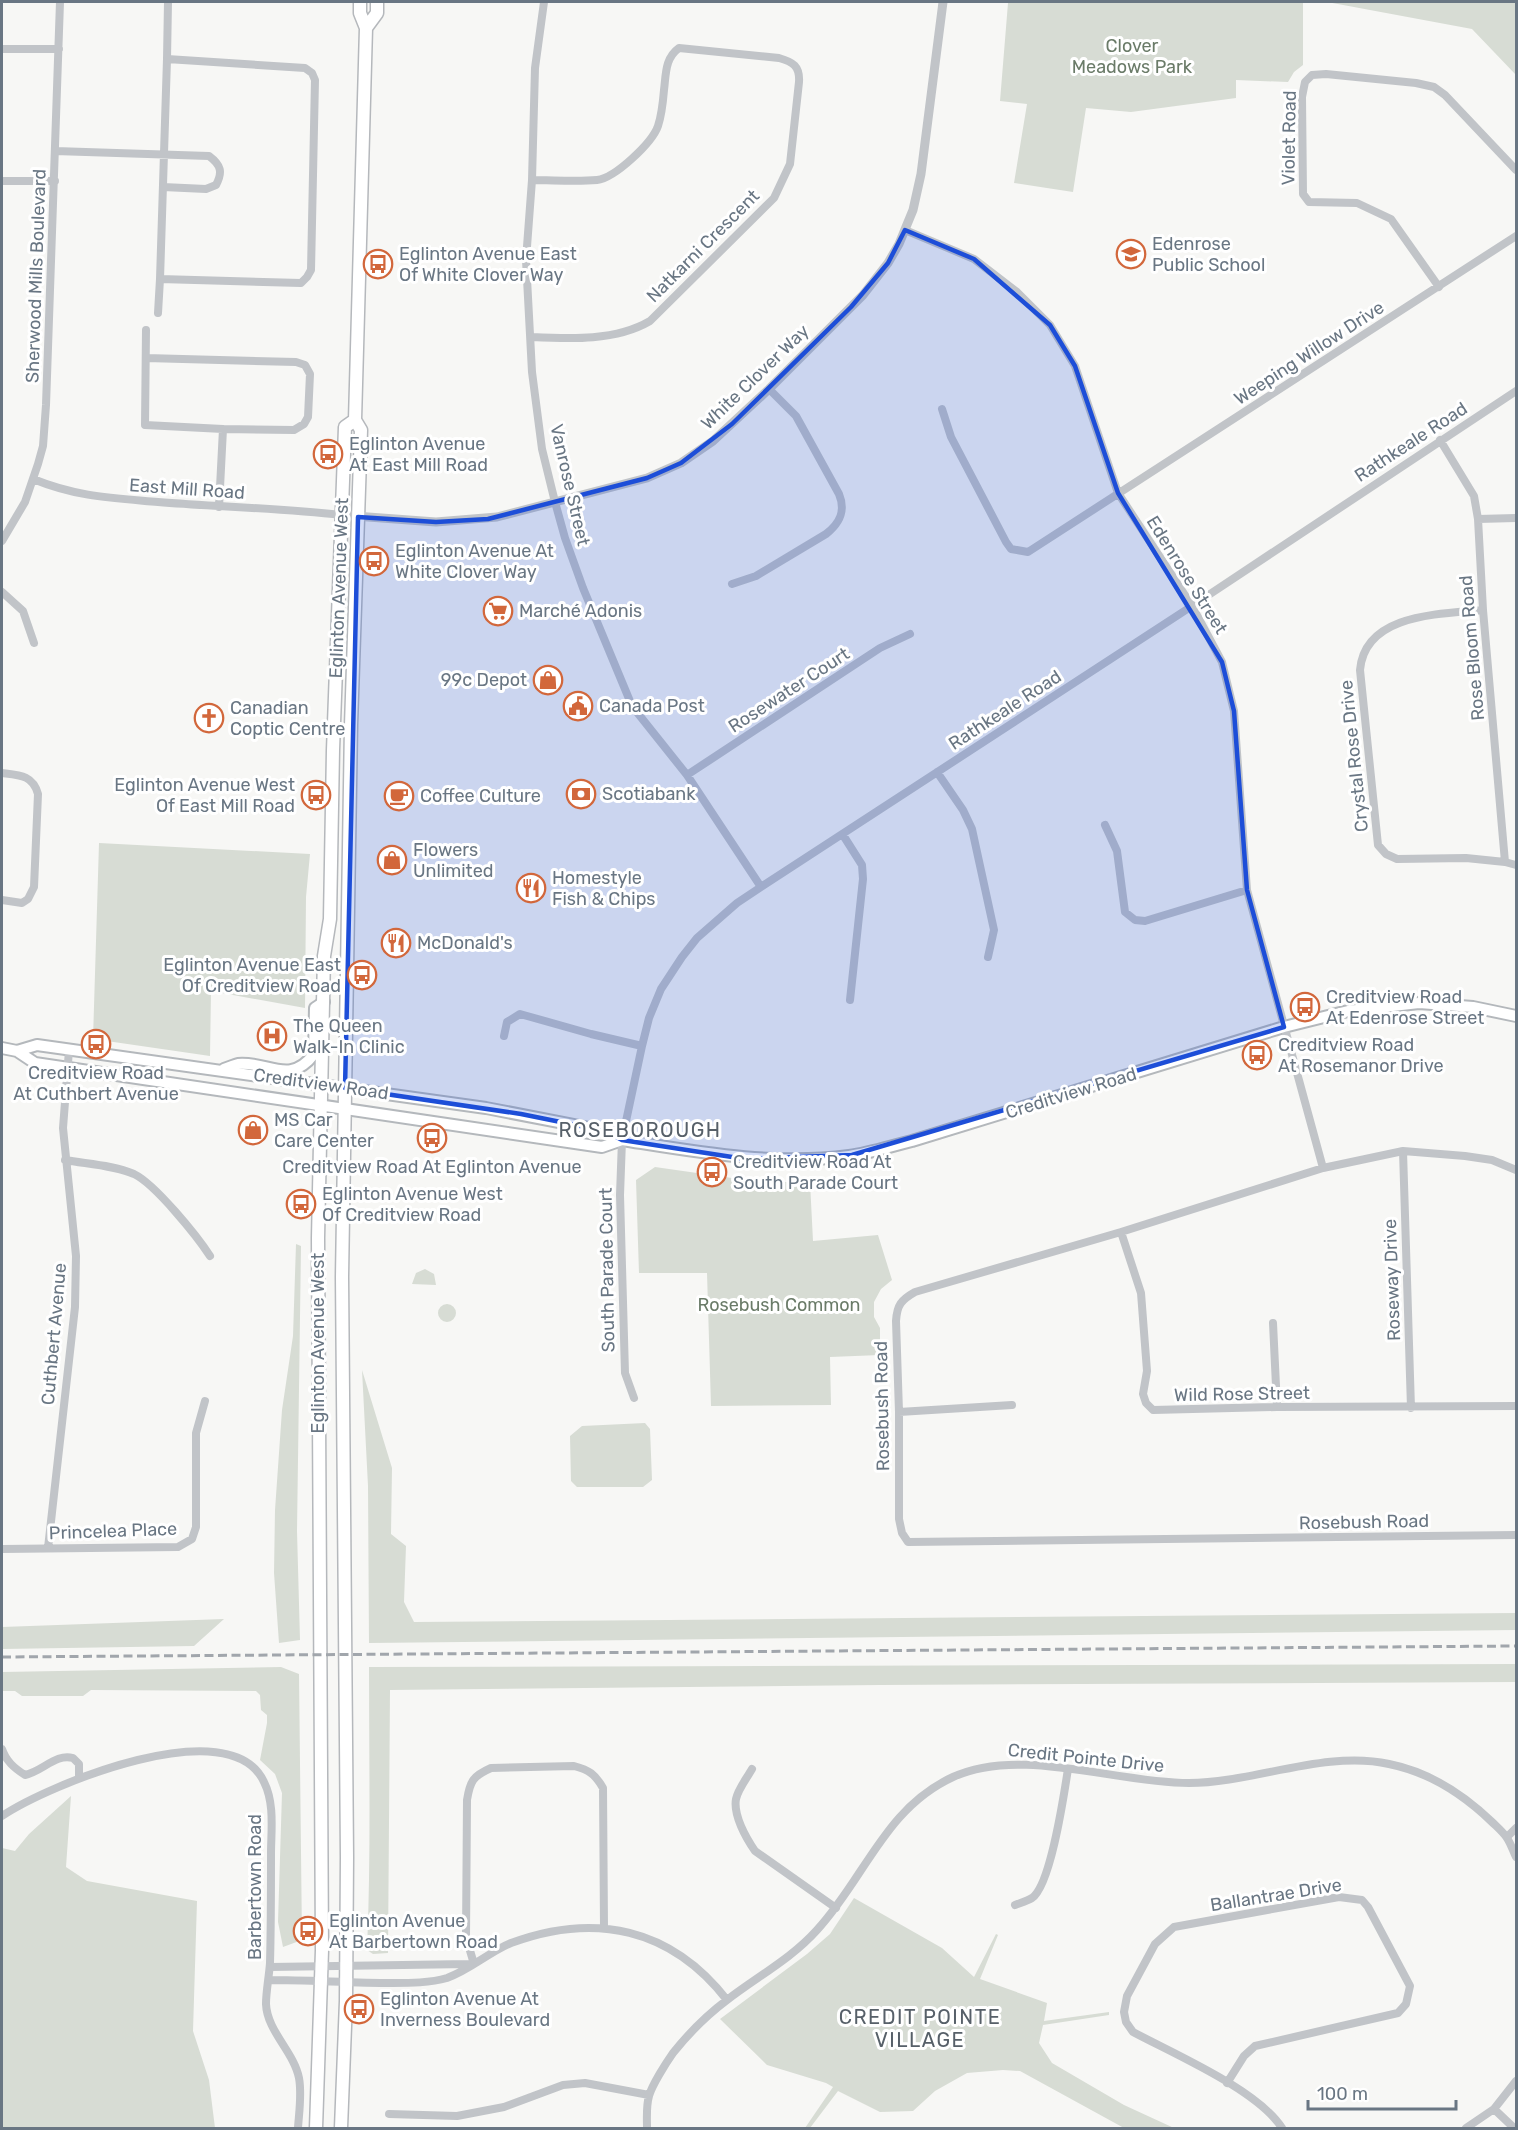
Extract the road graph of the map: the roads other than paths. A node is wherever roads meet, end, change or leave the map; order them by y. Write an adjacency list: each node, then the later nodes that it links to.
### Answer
1 (60, 2): 9 (street, Sherwood Mills Boulevard)
2 (168, 2): 10 (street)
3 (360, 2): 7 (main road, Eglinton Avenue West)
4 (377, 2): 7 (main road, Eglinton Avenue West)
5 (544, 2): 14 (street, Vanrose Street)
6 (943, 2): 18 (street, White Clover Way)
7 (366, 28): 29 (main road, Eglinton Avenue West)
8 (2, 49): 9 (street)
9 (59, 49): 11 (street, Sherwood Mills Boulevard)
10 (167, 59): 12 (street); 20 (street)
11 (55, 151): 12 (street); 16 (street, Sherwood Mills Boulevard)
12 (164, 155): 17 (street); 17 (street)
13 (1516, 170): 21 (street, Violet Road)
14 (532, 180): 24 (street, Vanrose Street); 24 (street, Natkarni Crescent)
15 (2, 181): 16 (street)
16 (55, 181): 32 (street, Sherwood Mills Boulevard)
17 (163, 187): 20 (street)
18 (905, 230): 26 (street, White Clover Way); 33 (street, Edenrose Street)
19 (1516, 236): 21 (street, Weeping Willow Drive)
20 (160, 279): 22 (street)
21 (1439, 287): 33 (street, Weeping Willow Drive)
22 (158, 313)
23 (146, 330): 25 (street)
24 (532, 338): 34 (street, Vanrose Street)
25 (146, 358): 30 (street); 30 (street)
26 (769, 389): 34 (street, White Clover Way); 41 (street)
27 (1516, 391): 31 (street, Rathkeale Road)
28 (942, 409): 33 (street, Weeping Willow Drive)
29 (355, 420): 36 (main road, Eglinton Avenue West); 37 (main road, Eglinton Avenue West)
30 (223, 429): 35 (street)
31 (1440, 440): 39 (street, Rose Bloom Road); 43 (street, Rathkeale Road)
32 (33, 479): 35 (street, East Mill Road); 40 (street, Sherwood Mills Boulevard)
33 (1118, 494): 43 (street, Edenrose Street)
34 (555, 502): 37 (street, White Clover Way); 49 (street, Vanrose Street)
35 (219, 507): 36 (street, East Mill Road)
36 (341, 515): 37 (street, White Clover Way); 59 (main road, Eglinton Avenue West)
37 (358, 517): 70 (main road, Eglinton Avenue West)
38 (1516, 518): 39 (street)
39 (1478, 519): 44 (street, Rose Bloom Road)
40 (2, 541)
41 (732, 584)
42 (2, 592): 46 (street)
43 (1192, 606): 47 (street, Rathkeale Road); 55 (street, Edenrose Street)
44 (1483, 610): 52 (street, Rose Bloom Road); 52 (street, Crystal Rose Drive)
45 (910, 634): 49 (street, Rosewater Court)
46 (34, 643)
47 (937, 772): 51 (street, Rathkeale Road); 57 (street)
48 (2, 774): 56 (street)
49 (687, 775): 54 (street, Vanrose Street)
50 (1105, 825): 55 (street)
51 (843, 834): 54 (street, Rathkeale Road); 58 (street)
52 (1505, 862): 53 (street, Crystal Rose Drive)
53 (1516, 866)
54 (761, 887): 63 (street, Rathkeale Road)
55 (1247, 890): 61 (street, Edenrose Street)
56 (2, 900)
57 (988, 957)
58 (850, 1000)
59 (324, 1002): 68 (main road); 69 (main road, Eglinton Avenue West)
60 (1516, 1016): 61 (main road, Creditview Road)
61 (1284, 1027): 73 (main road, Creditview Road); 76 (street, Edenrose Street)
62 (504, 1036): 63 (street)
63 (642, 1046): 73 (street, Rathkeale Road)
64 (2, 1048): 66 (main road, Creditview Road)
65 (69, 1050): 66 (main road, Creditview Road); 67 (street, Cuthbert Avenue); 68 (main road, Creditview Road)
66 (17, 1051): 67 (main road, Creditview Road)
67 (68, 1067): 71 (main road, Creditview Road); 75 (street, Cuthbert Avenue)
68 (221, 1070): 69 (main road, Creditview Road)
69 (322, 1084): 70 (main road, Creditview Road); 71 (main road, Eglinton Avenue West)
70 (345, 1088): 72 (main road, Eglinton Avenue West); 73 (main road, Creditview Road)
71 (321, 1106): 72 (main road, Creditview Road); 105 (main road, Eglinton Avenue West)
72 (345, 1110): 73 (main road, Creditview Road); 103 (main road, Eglinton Avenue West)
73 (622, 1140): 81 (street, South Parade Court)
74 (1403, 1151): 76 (street, Rosebush Road); 77 (street, Rosebush Road); 86 (street, Roseway Drive)
75 (65, 1160): 79 (street); 89 (street, Cuthbert Avenue)
76 (1323, 1168): 78 (street, Rosebush Road)
77 (1516, 1170)
78 (1121, 1232): 85 (street, Wild Rose Street); 87 (street, Rosebush Road)
79 (210, 1256)
80 (1273, 1323): 85 (street)
81 (634, 1398)
82 (205, 1401): 89 (street, Princelea Place)
83 (1012, 1405): 87 (street)
84 (1516, 1406): 86 (street, Wild Rose Street)
85 (1277, 1407): 86 (street, Wild Rose Street)
86 (1411, 1408)
87 (899, 1412): 88 (street, Rosebush Road)
88 (1516, 1535)
89 (48, 1548): 90 (street, Princelea Place)
90 (2, 1549)
91 (2, 1749): 94 (street)
92 (752, 1769): 100 (street)
93 (1068, 1769): 97 (street, Credit Pointe Drive); 99 (street); 100 (street, Credit Pointe Drive)
94 (79, 1778): 95 (street, Barbertown Road); 104 (street, Barbertown Road)
95 (2, 1816)
96 (1516, 1828): 97 (street)
97 (1506, 1837): 98 (street, Credit Pointe Drive)
98 (1516, 1857)
99 (1015, 1905)
100 (836, 1908): 109 (street, Credit Pointe Drive)
101 (604, 1928): 102 (street); 102 (street); 109 (street)
102 (474, 1964): 103 (street); 108 (street)
103 (346, 1966): 105 (street); 108 (main road, Eglinton Avenue West)
104 (270, 1967): 105 (street); 106 (street, Barbertown Road)
105 (322, 1967): 107 (main road, Eglinton Avenue West)
106 (269, 1980): 107 (street); 115 (street, Barbertown Road)
107 (322, 1981): 108 (street); 116 (main road, Eglinton Avenue West)
108 (346, 1982): 117 (main road, Eglinton Avenue West)
109 (727, 2000): 112 (street, Credit Pointe Drive)
110 (1516, 2081): 113 (street)
111 (1227, 2083): 111 (street, Ballantrae Drive); 119 (street, Ballantrae Drive)
112 (649, 2095): 114 (street); 118 (street, Credit Pointe Drive)
113 (1494, 2109): 120 (street); 121 (street)
114 (389, 2114)
115 (298, 2128)
116 (316, 2128)
117 (341, 2128)
118 (647, 2128)
119 (1282, 2128)
120 (1466, 2128)
121 (1514, 2128)

